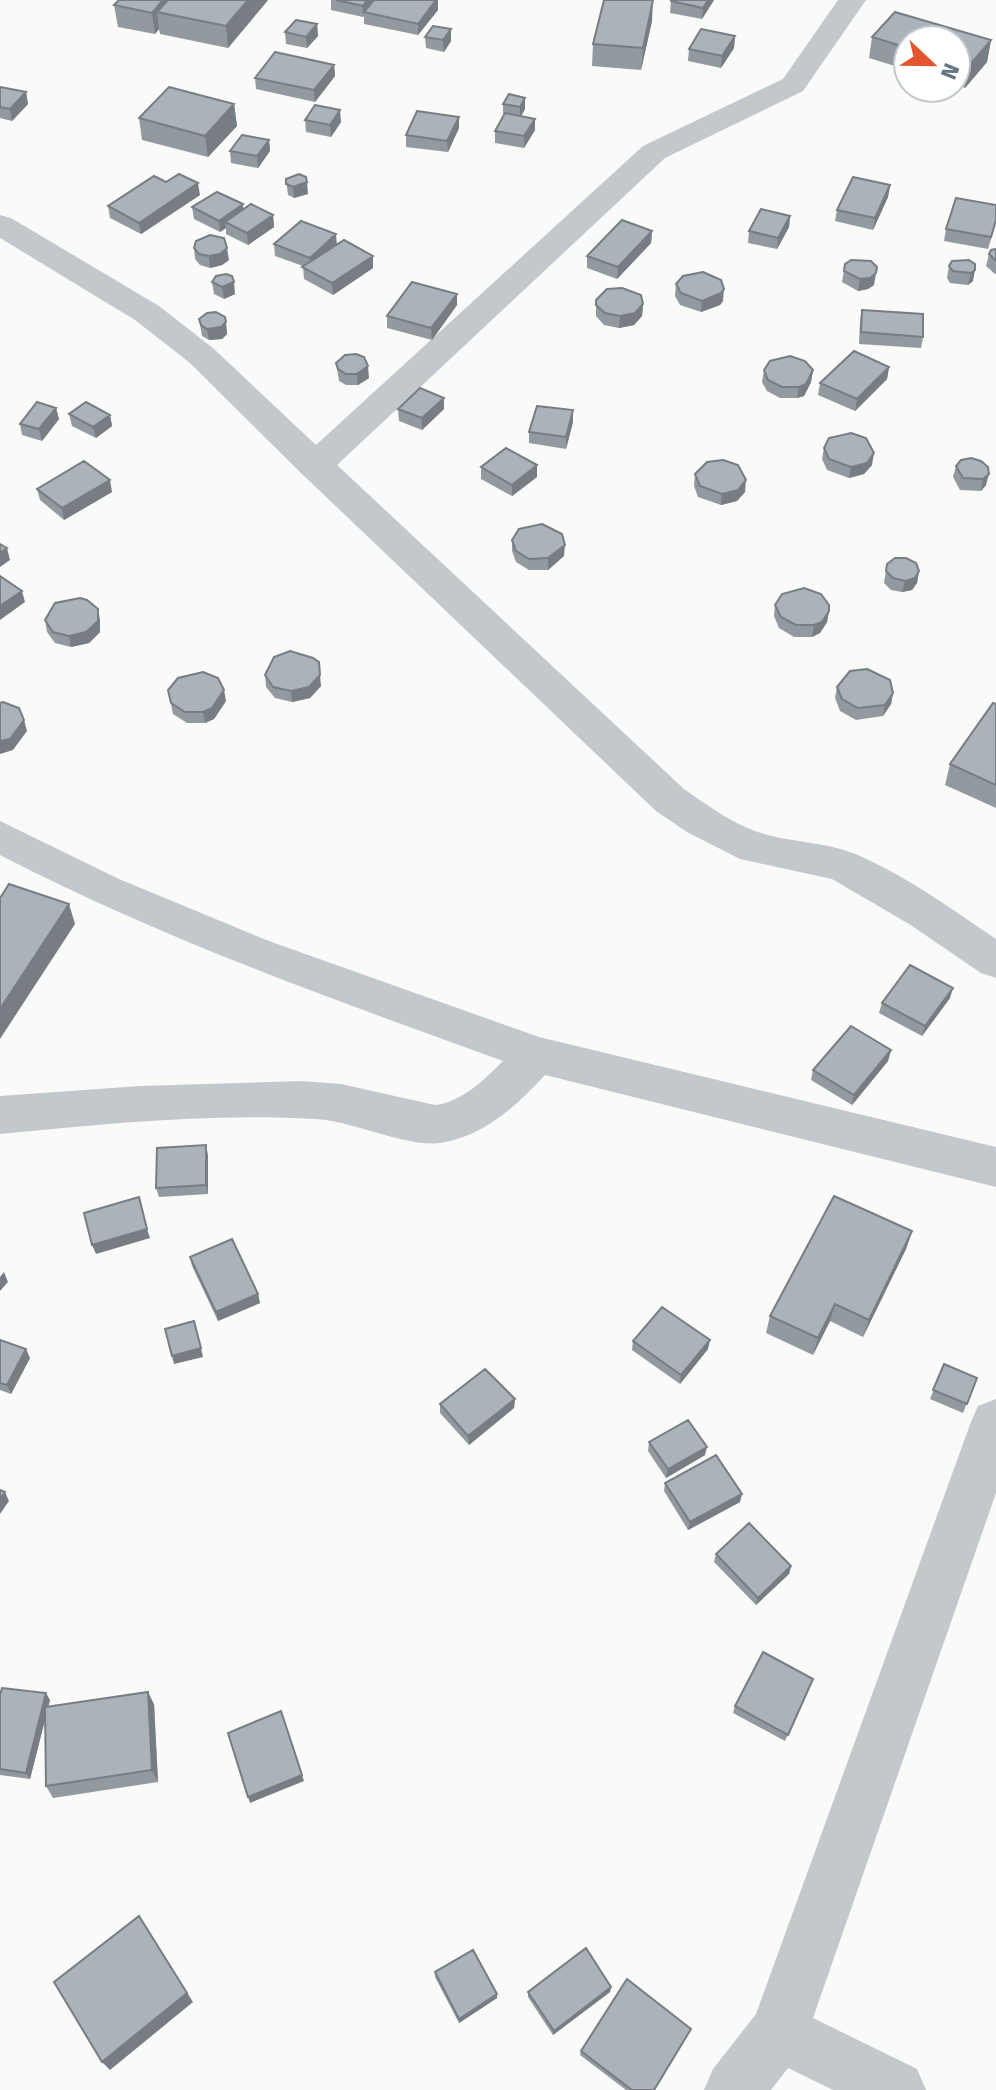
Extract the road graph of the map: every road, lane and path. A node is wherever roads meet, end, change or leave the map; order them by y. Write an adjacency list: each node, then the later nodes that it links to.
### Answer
1 (852, 0): 3 (street)
2 (0, 225): 3 (street)
3 (314, 466): 5 (street)
4 (0, 837): 6 (street)
5 (996, 961)
6 (537, 1055): 7 (street); 8 (street)
7 (0, 1115)
8 (996, 1167)
9 (996, 1422): 10 (street)
10 (779, 2032): 11 (street); 12 (street)
11 (734, 2090)
12 (896, 2090)

